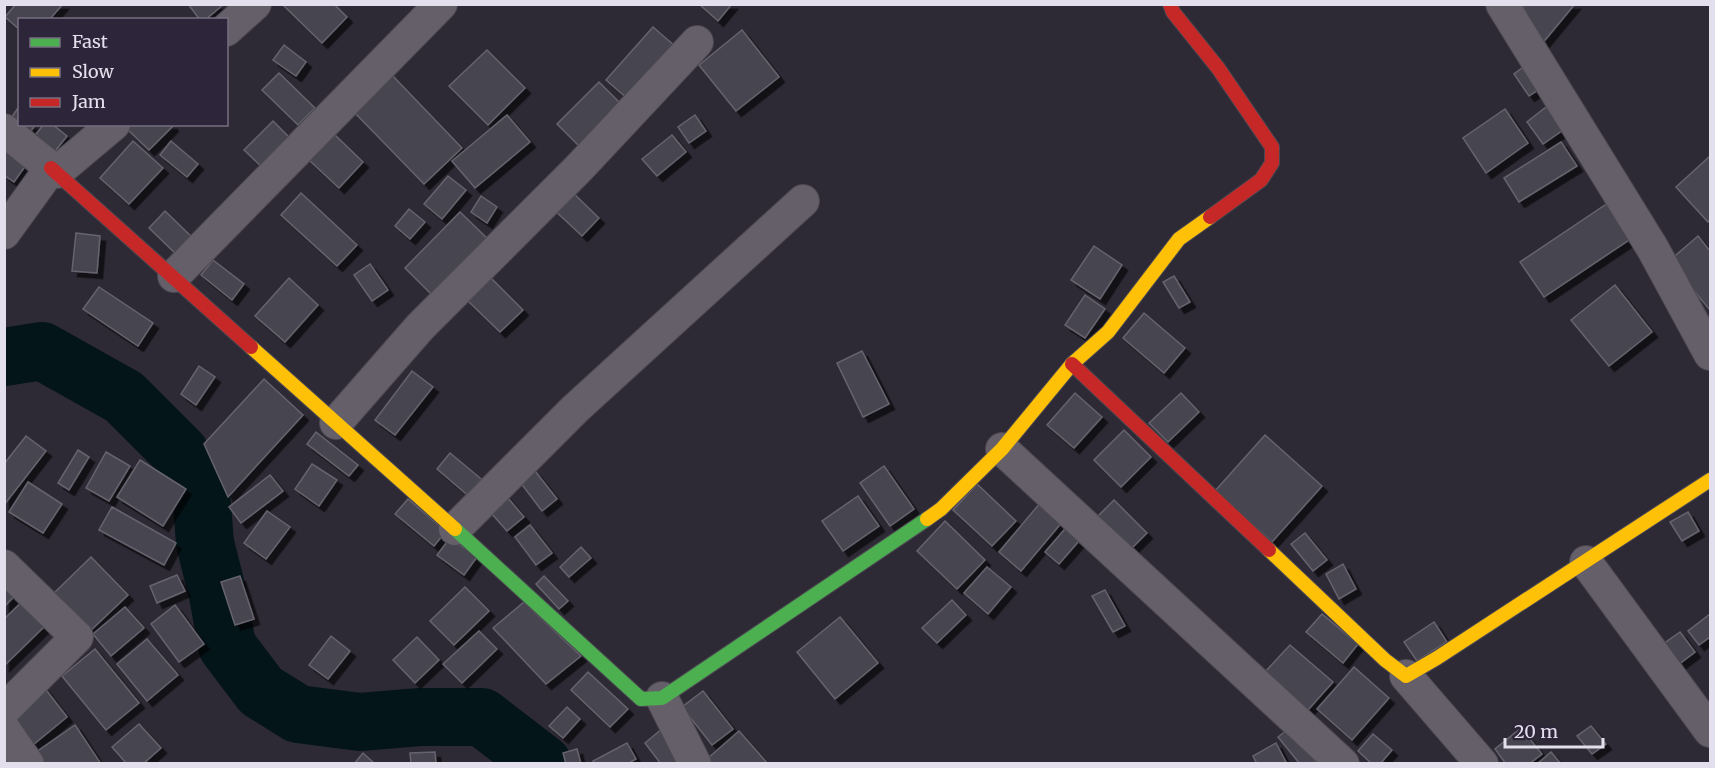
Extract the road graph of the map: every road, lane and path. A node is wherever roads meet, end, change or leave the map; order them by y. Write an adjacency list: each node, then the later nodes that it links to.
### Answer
1 (255, 4): 5 (street)
2 (441, 4): 12 (street)
3 (1170, 4): 14 (street)
4 (1502, 4): 13 (street)
5 (228, 28)
6 (697, 42): 15 (street)
7 (111, 126): 9 (street)
8 (4, 130): 9 (street)
9 (54, 170): 11 (street); 12 (street)
10 (803, 201): 18 (street)
11 (4, 233)
12 (174, 276): 15 (street)
13 (1710, 354)
14 (1072, 364): 16 (street); 21 (street)
15 (336, 423): 18 (street)
16 (1002, 449): 22 (street); 28 (street)
17 (1710, 480): 19 (street)
18 (455, 529): 22 (street)
19 (1586, 562): 21 (street); 25 (street)
20 (4, 566): 23 (street)
21 (1406, 676): 29 (street)
22 (662, 698): 27 (street)
23 (4, 710)
24 (4, 729): 26 (street)
25 (1710, 731)
26 (28, 764)
27 (695, 764)
28 (1343, 764)
29 (1482, 764)

